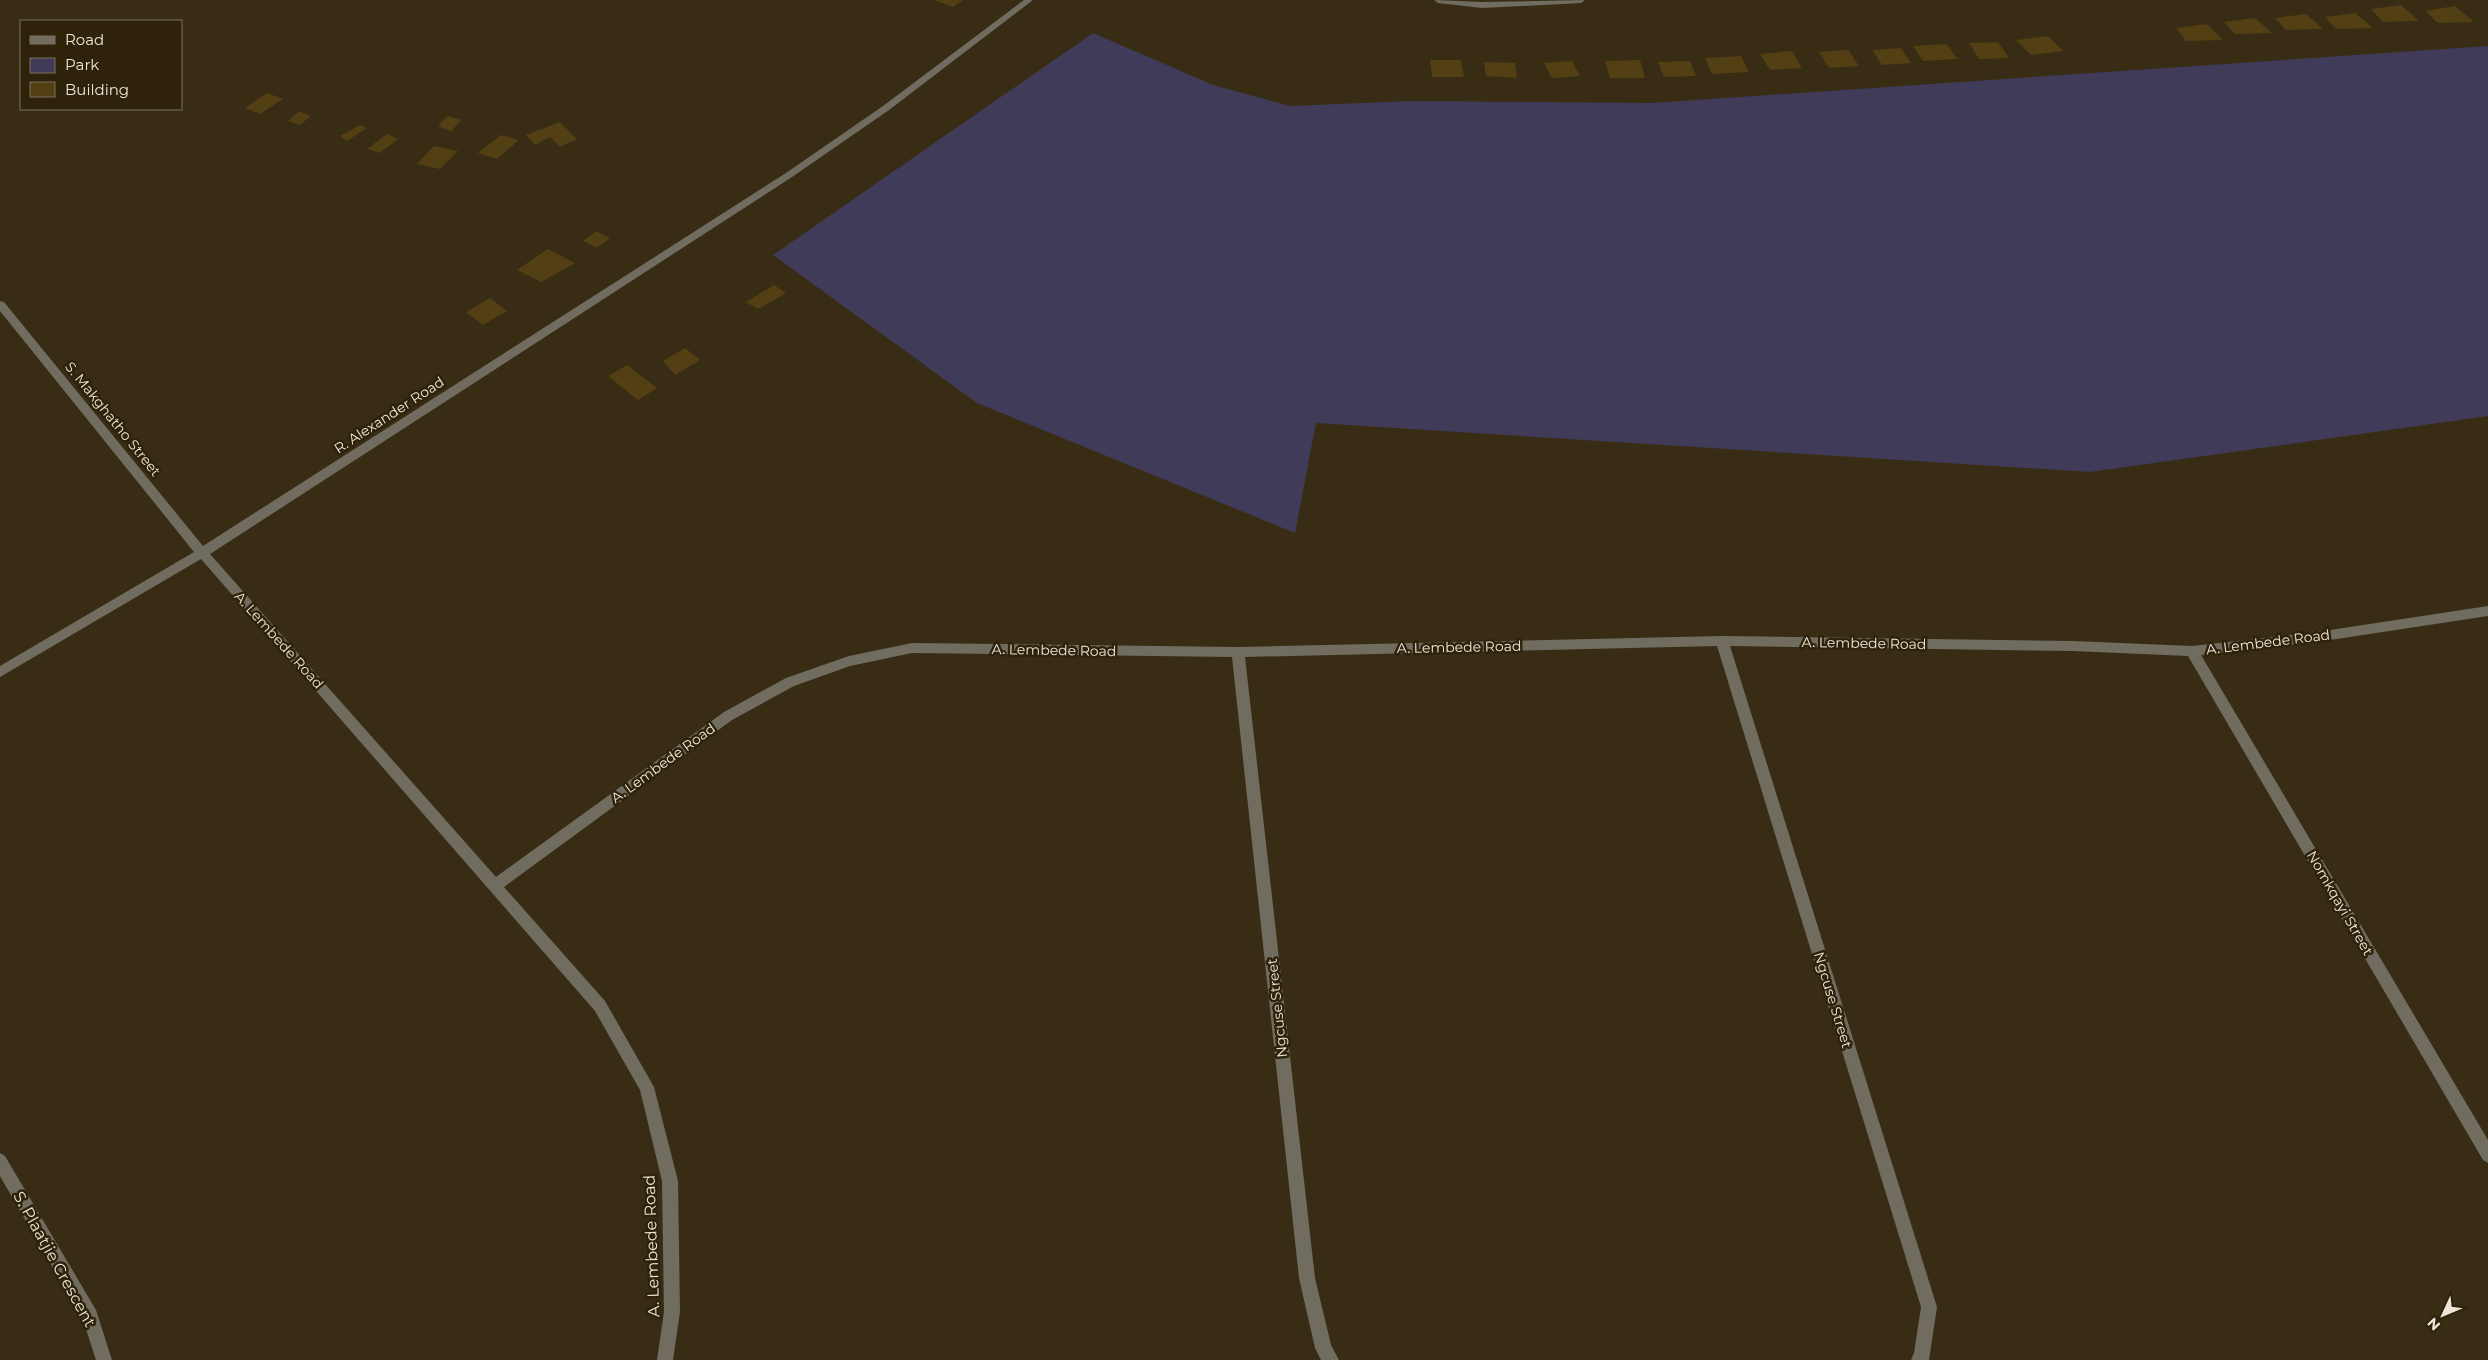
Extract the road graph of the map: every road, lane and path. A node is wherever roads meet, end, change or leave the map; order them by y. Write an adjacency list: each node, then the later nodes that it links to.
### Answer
1 (1029, 0): 5 (street, R. Alexander Road)
2 (1438, 0): 3 (street)
3 (1581, 0)
4 (0, 304): 5 (street, S. Makghatho Street)
5 (202, 554): 10 (street, R. Alexander Road); 11 (street, A. Lembede Road)
6 (2488, 611): 8 (street, A. Lembede Road)
7 (1722, 641): 8 (street, A. Lembede Road); 9 (street, A. Lembede Road); 17 (street, Ngcuse Street)
8 (2192, 651): 12 (street, Nomkqayi Street)
9 (1238, 652): 11 (street, A. Lembede Road); 16 (street, Ngcuse Street)
10 (0, 672)
11 (496, 884): 15 (street, A. Lembede Road)
12 (2488, 1155)
13 (0, 1161): 14 (street, S. Plaatjie Crescent)
14 (104, 1360)
15 (665, 1360)
16 (1331, 1360)
17 (1919, 1360)

